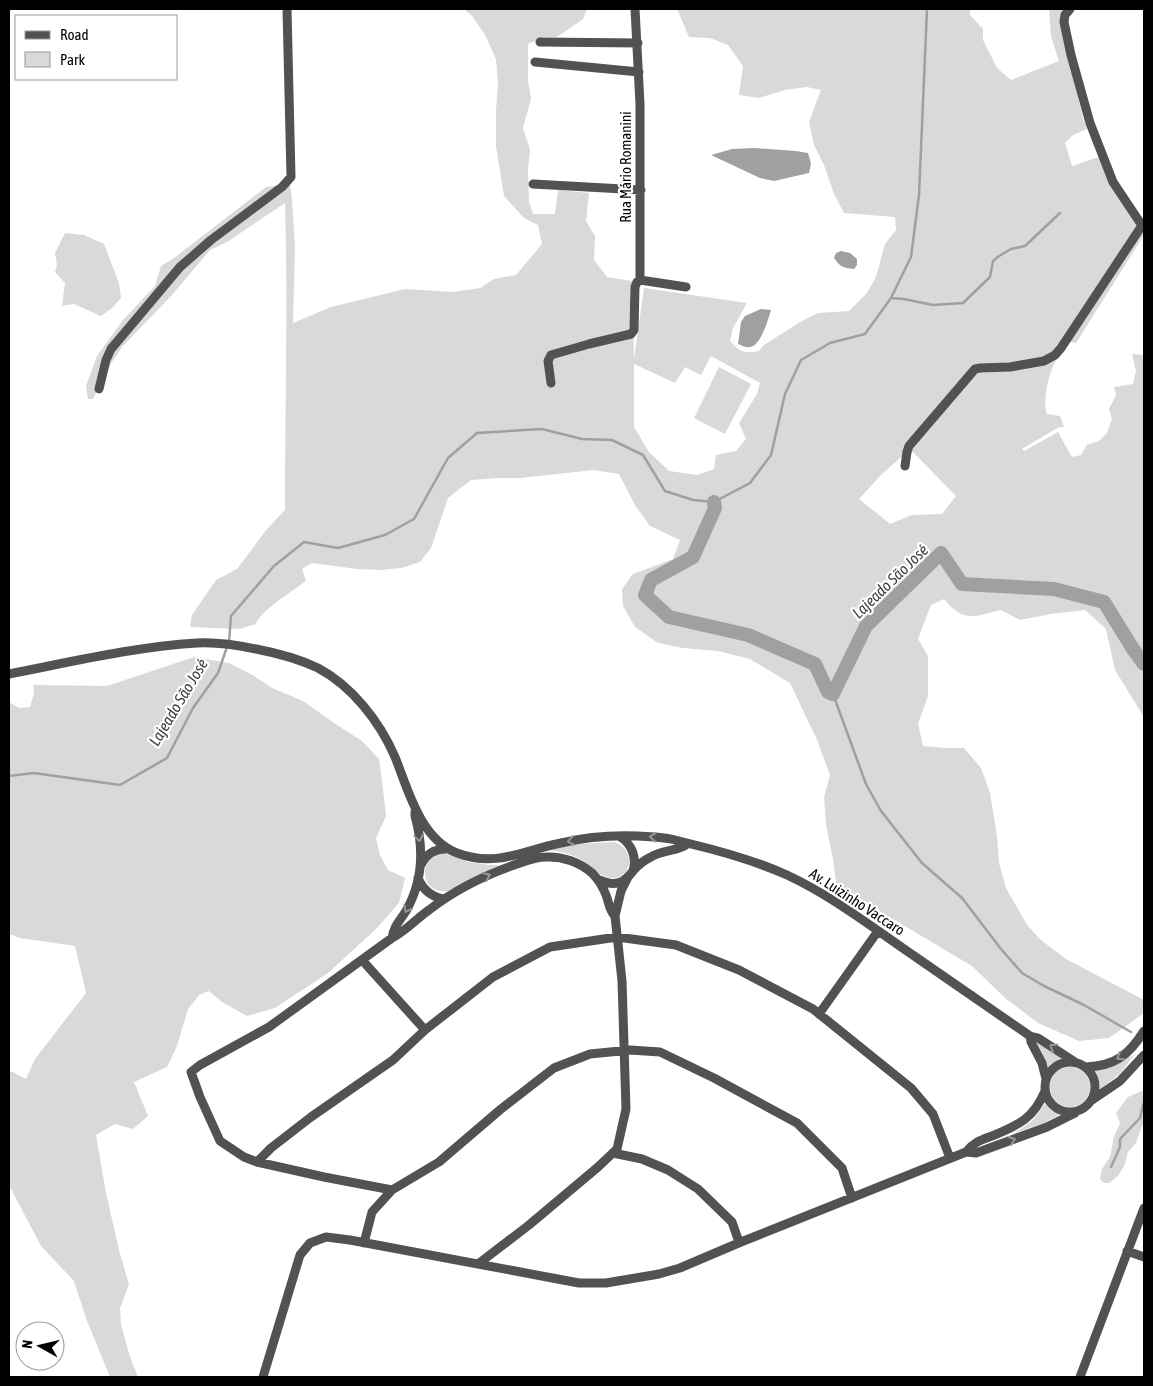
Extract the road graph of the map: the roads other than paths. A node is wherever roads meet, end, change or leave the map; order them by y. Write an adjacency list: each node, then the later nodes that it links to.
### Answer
1 (287, 9): 13 (street)
2 (635, 9): 5 (street, Rua Mário Romanini)
3 (1070, 9): 14 (street)
4 (540, 42): 5 (street)
5 (638, 43): 7 (street, Rua Mário Romanini)
6 (534, 62): 7 (street)
7 (639, 72): 9 (street, Rua Mário Romanini)
8 (533, 184): 9 (street)
9 (640, 190): 10 (street, Rua Mário Romanini)
10 (640, 280): 11 (street); 12 (street, Rua Mário Romanini)
11 (686, 287)
12 (551, 384)
13 (99, 389)
14 (905, 466)
15 (9, 674): 16 (street)
16 (416, 809): 19 (street); 20 (street, one-way to 20)
17 (619, 836): 18 (street, Av. Luizinho Vaccaro, one-way to 17); 19 (street, Av. Luizinho Vaccaro, one-way to 19); 21 (street)
18 (687, 844): 21 (street); 26 (street, Av. Luizinho Vaccaro)
19 (446, 849): 20 (street)
20 (420, 867): 22 (street)
21 (630, 874): 23 (street); 25 (street)
22 (418, 878): 24 (street); 28 (street, one-way to 28)
23 (598, 880): 24 (street, one-way to 23); 25 (street)
24 (444, 899): 28 (street)
25 (615, 916): 27 (street)
26 (878, 931): 30 (street); 33 (street, Av. Luizinho Vaccaro)
27 (617, 937): 30 (street); 31 (street); 34 (street)
28 (392, 938): 29 (street)
29 (362, 960): 31 (street); 45 (street)
30 (819, 1014): 44 (street)
31 (425, 1030): 45 (street)
32 (1144, 1031): 37 (street, one-way to 37)
33 (1030, 1036): 36 (street, Av. Luizinho Vaccaro, one-way to 33); 38 (street)
34 (624, 1050): 43 (street); 46 (street); 47 (street)
35 (1144, 1055): 40 (street)
36 (1075, 1062): 37 (street); 38 (street)
37 (1086, 1067): 40 (street)
38 (1046, 1079): 39 (street)
39 (1045, 1091): 41 (street); 42 (street)
40 (1092, 1100): 41 (street)
41 (1078, 1111): 42 (street, one-way to 41)
42 (966, 1152): 44 (street)
43 (613, 1153): 50 (street); 53 (street)
44 (950, 1158): 47 (street)
45 (257, 1162): 46 (street)
46 (392, 1190): 49 (street)
47 (852, 1198): 50 (street)
48 (1144, 1208): 51 (street)
49 (364, 1242): 53 (street); 54 (street)
50 (739, 1242): 53 (street)
51 (1127, 1251): 52 (street); 55 (street)
52 (1144, 1257)
53 (478, 1264)
54 (263, 1377)
55 (1080, 1377)

